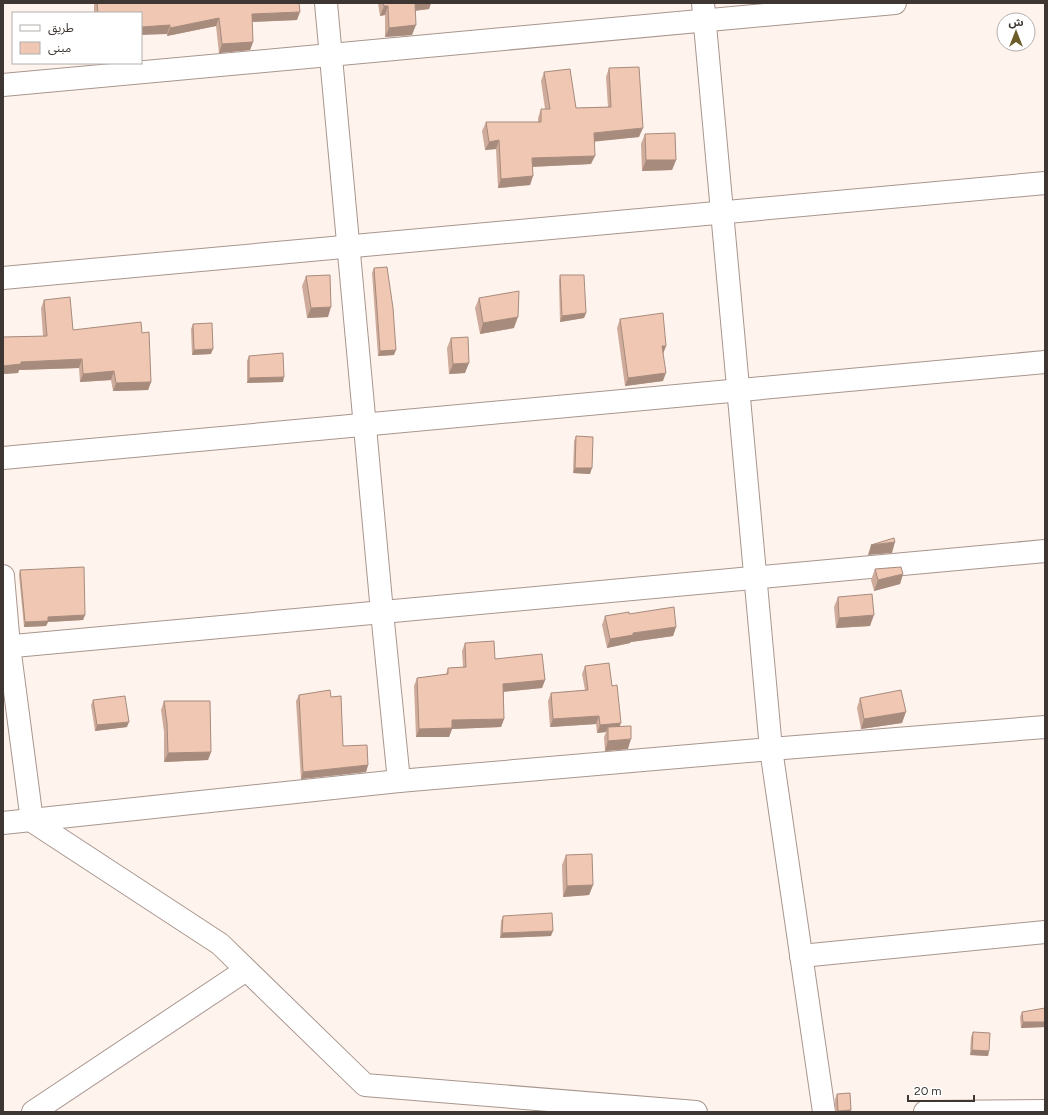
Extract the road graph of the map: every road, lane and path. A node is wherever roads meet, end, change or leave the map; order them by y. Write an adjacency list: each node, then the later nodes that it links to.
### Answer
1 (326, 3): 4 (street)
2 (895, 3): 3 (street)
3 (704, 12): 4 (street); 7 (street)
4 (331, 55): 5 (street); 8 (street)
5 (3, 85)
6 (1045, 183): 7 (street)
7 (722, 212): 8 (street); 11 (street)
8 (349, 247): 9 (street); 12 (street)
9 (3, 278)
10 (1045, 362): 11 (street)
11 (738, 390): 12 (street); 16 (street)
12 (365, 424): 13 (street); 17 (street)
13 (3, 458)
14 (1045, 551): 16 (street)
15 (3, 576): 18 (street)
16 (756, 578): 17 (street); 20 (street)
17 (382, 612): 18 (street); 21 (street)
18 (6, 646): 22 (street)
19 (1045, 727): 20 (street)
20 (771, 749): 21 (street); 25 (street)
21 (400, 781): 22 (street)
22 (32, 821): 23 (street); 26 (street)
23 (3, 824)
24 (1045, 932): 25 (street)
25 (801, 956): 30 (street)
26 (246, 970): 28 (street); 29 (street)
27 (1045, 1111): 31 (street)
28 (33, 1112)
29 (696, 1112)
30 (824, 1112)
31 (925, 1112)

